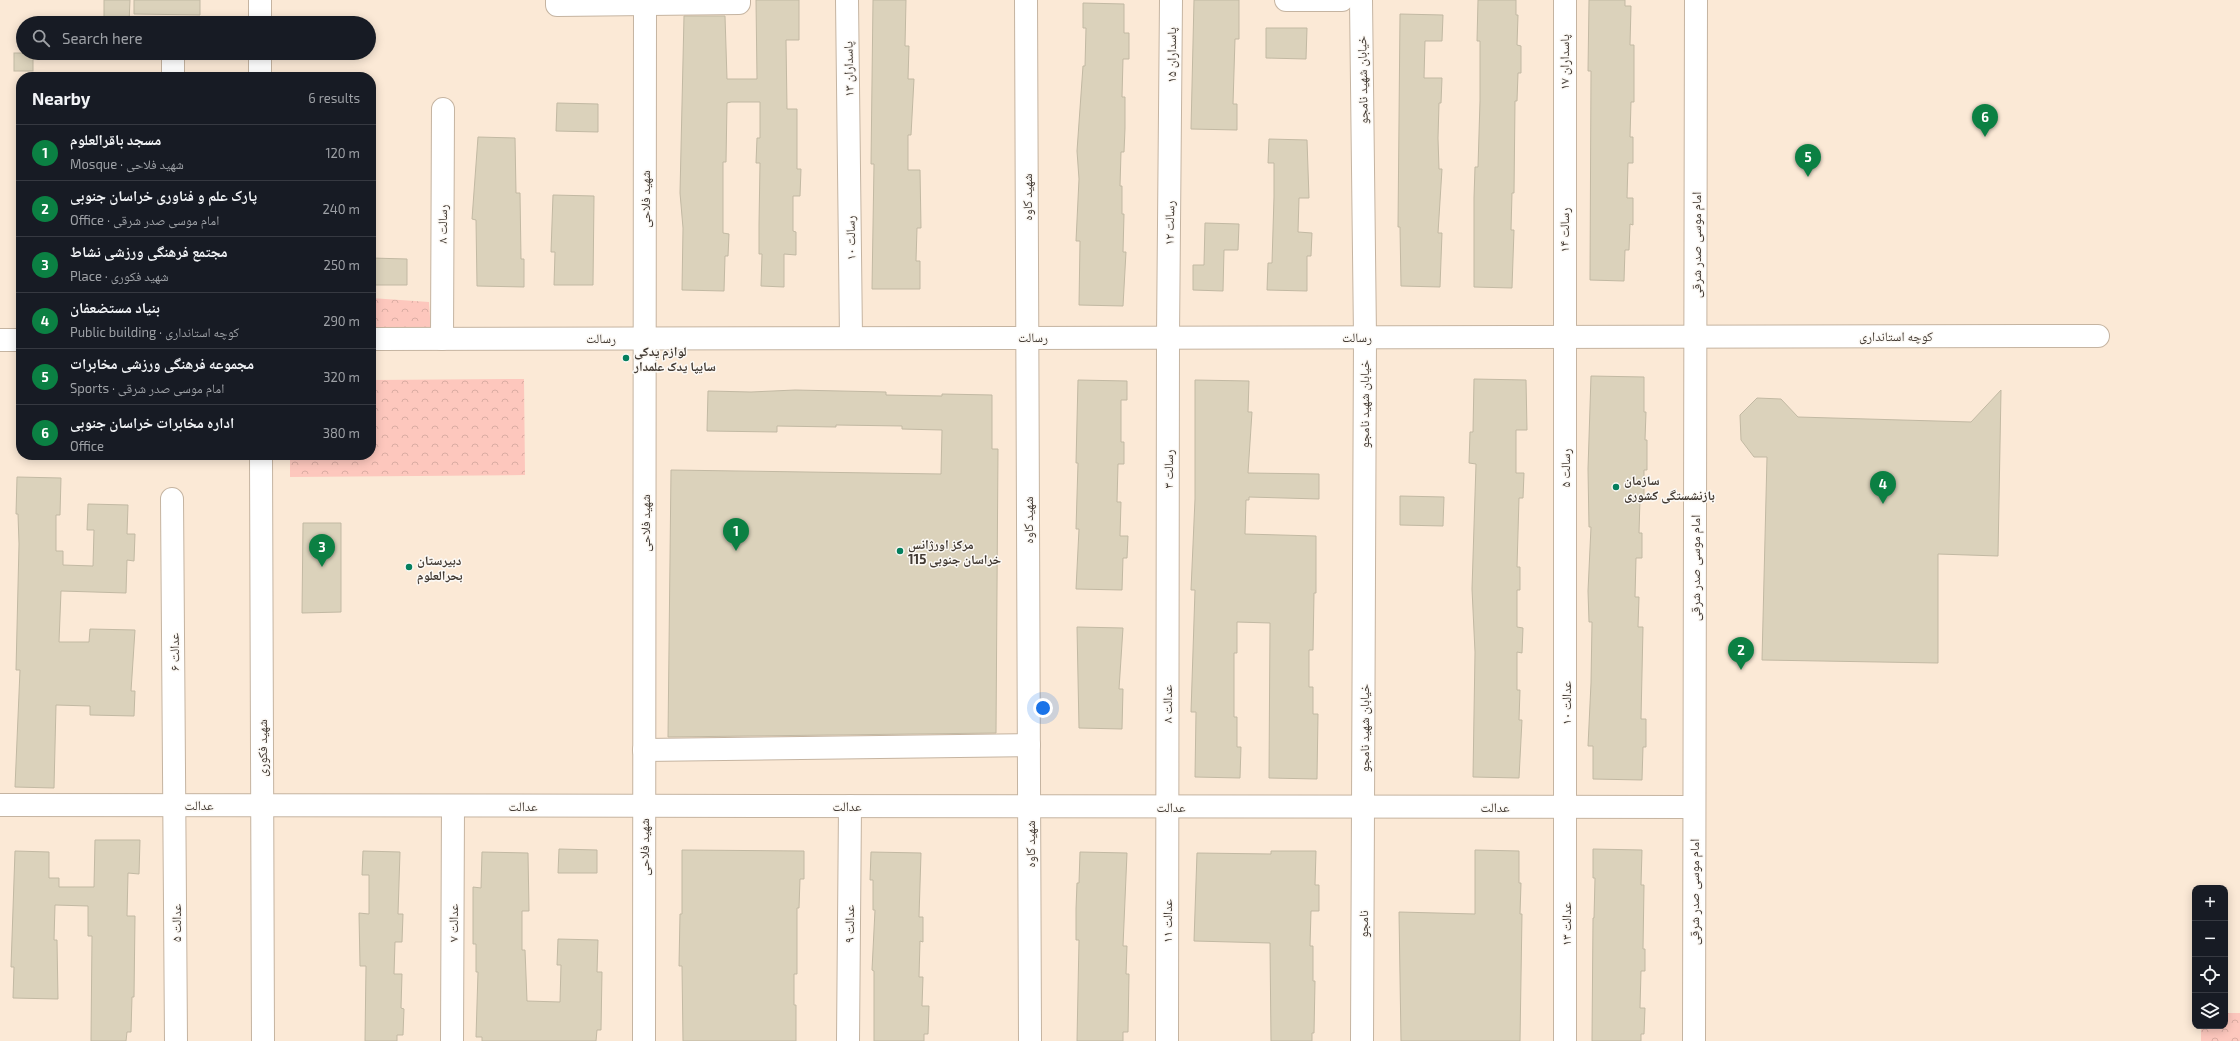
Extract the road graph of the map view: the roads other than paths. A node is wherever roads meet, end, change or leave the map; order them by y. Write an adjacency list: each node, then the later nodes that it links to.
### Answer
1 (260, 0): 13 (street)
2 (557, 0): 12 (street)
3 (739, 0): 12 (street)
4 (847, 0): 21 (street, پاسداران ۱۳)
5 (1026, 0): 25 (street, شهید کاوه)
6 (1171, 0): 19 (street, پاسداران ۱۵)
7 (1286, 0): 8 (street)
8 (1342, 0)
9 (1361, 0): 27 (street, خیابان شهید نامجو)
10 (1565, 0): 20 (street, پاسداران ۱۷)
11 (1696, 0): 23 (street, امام موسی صدر شرقی)
12 (645, 4): 28 (street, شهید فلاحی)
13 (260, 16)
14 (173, 60): 16 (street)
15 (260, 60): 17 (street)
16 (173, 72)
17 (260, 72)
18 (443, 109): 31 (street, رسالت ۸)
19 (1170, 110): 26 (street, رسالت ۱۲)
20 (1564, 124): 22 (street, رسالت ۱۴)
21 (849, 138): 29 (street, رسالت ۱۰)
22 (1564, 336): 23 (street, رسالت); 27 (street, رسالت); 36 (street, رسالت ۵)
23 (1695, 336): 24 (street, کوچه استانداری); 50 (street, امام موسی صدر شرقی)
24 (2098, 336)
25 (1027, 337): 26 (street, رسالت); 29 (street, رسالت); 38 (street, شهید کاوه)
26 (1168, 337): 27 (street, رسالت); 37 (street, رسالت ۳)
27 (1364, 337): 48 (street, خیابان شهید نامجو)
28 (645, 338): 29 (street, رسالت); 31 (street, رسالت); 39 (street, شهید فلاحی)
29 (851, 338)
30 (376, 339): 31 (street, رسالت)
31 (442, 339)
32 (0, 340): 33 (street)
33 (16, 340)
34 (261, 460): 42 (street, شهید فکوری)
35 (172, 499): 41 (street, عدالت ۶)
36 (1566, 599): 49 (street, عدالت ۱۰)
37 (1168, 601): 47 (street, عدالت ۸)
38 (1029, 745): 39 (street); 46 (street, شهید کاوه)
39 (644, 750): 44 (street, شهید فلاحی)
40 (0, 805): 41 (street, عدالت)
41 (176, 805): 42 (street, عدالت); 52 (street, عدالت ۵)
42 (262, 805): 43 (street, عدالت); 53 (street, شهید فکوری)
43 (453, 806): 44 (street, عدالت); 54 (street, عدالت ۷)
44 (644, 806): 45 (street, عدالت); 55 (street, شهید فلاحی)
45 (850, 806): 46 (street, عدالت); 56 (street, عدالت ۹)
46 (1029, 806): 47 (street, عدالت); 57 (street, شهید کاوه)
47 (1167, 807): 48 (street, عدالت); 51 (street, عدالت ۱۱)
48 (1364, 807): 49 (street, عدالت); 58 (street, نامجو)
49 (1566, 807): 50 (street, عدالت); 59 (street, عدالت ۱۳)
50 (1694, 807): 60 (street, امام موسی صدر شرقی)
51 (1167, 1038)
52 (176, 1041)
53 (263, 1041)
54 (452, 1041)
55 (644, 1041)
56 (848, 1041)
57 (1030, 1041)
58 (1362, 1041)
59 (1565, 1041)
60 (1694, 1041)

